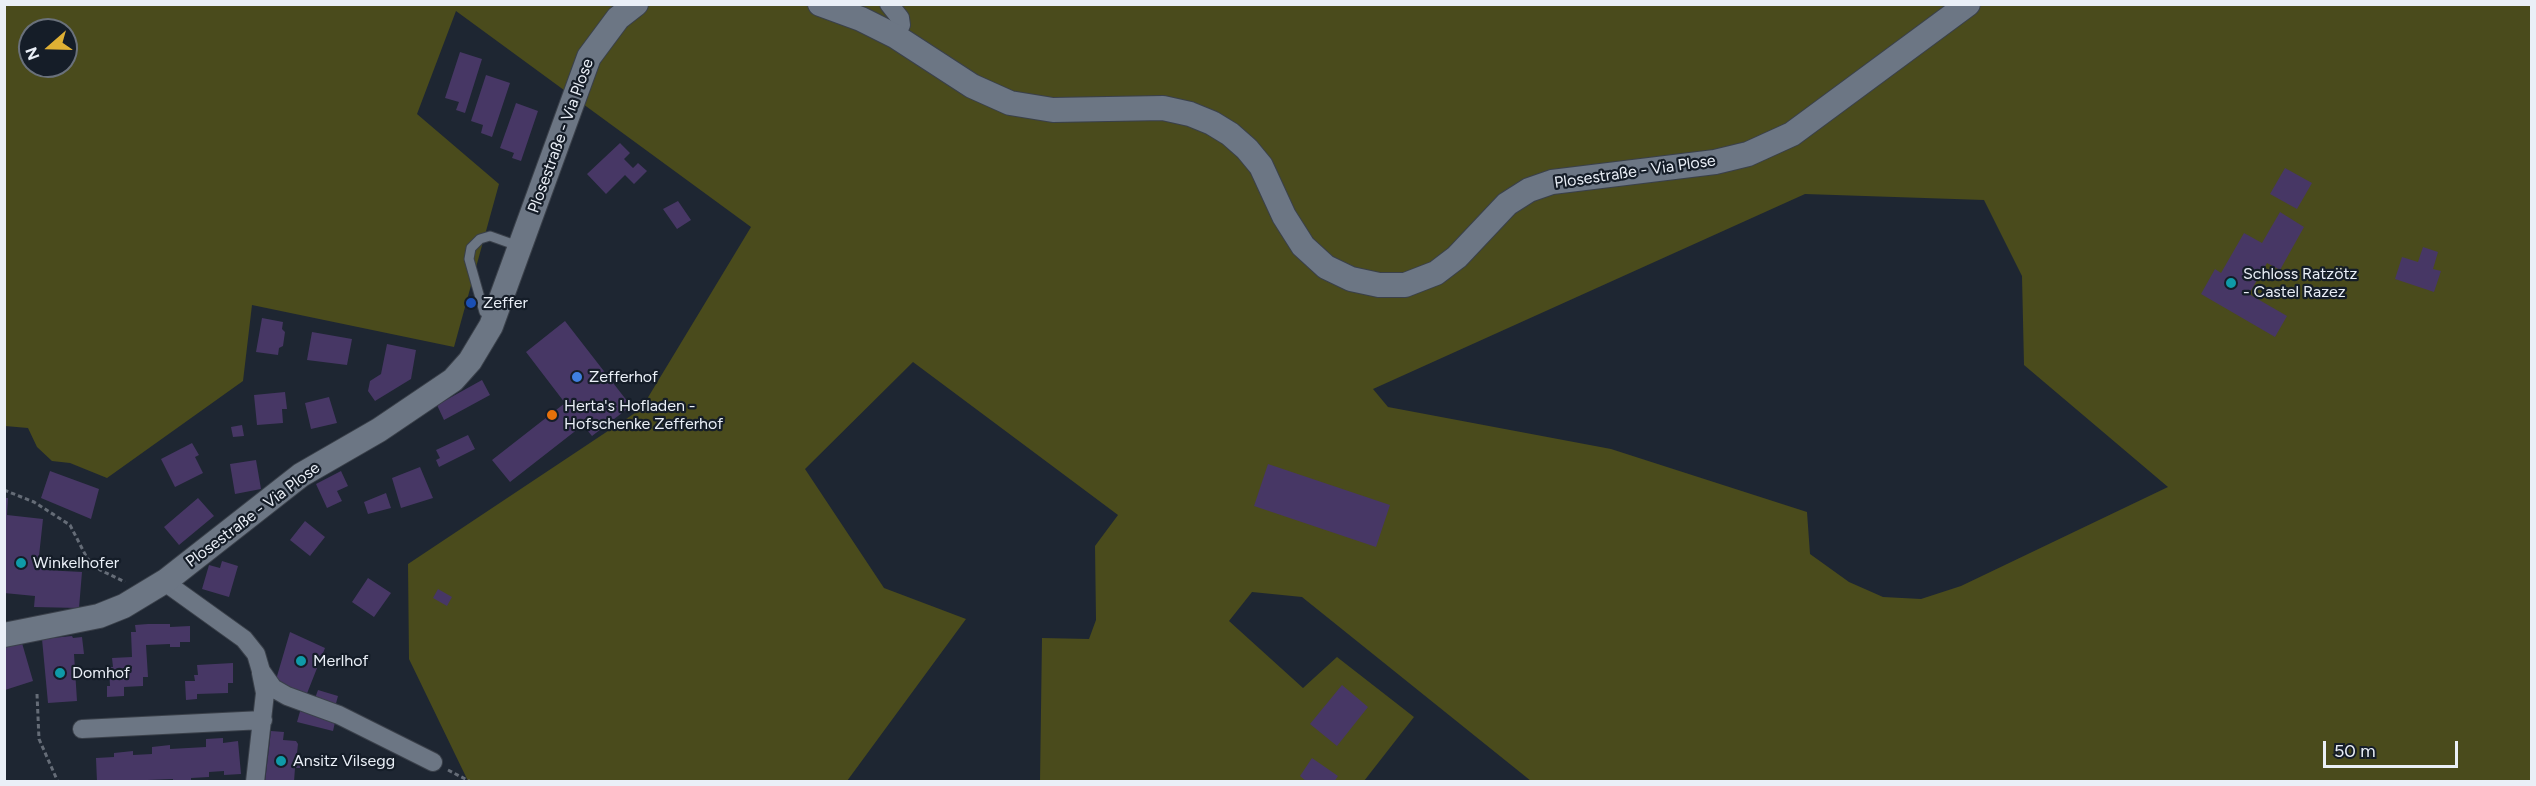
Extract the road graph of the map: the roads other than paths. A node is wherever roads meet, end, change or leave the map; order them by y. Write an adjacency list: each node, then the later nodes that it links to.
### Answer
1 (636, 4): 6 (street, Plosestraße - Via Plose)
2 (820, 4): 5 (street, Plosestraße - Via Plose)
3 (889, 4): 5 (street)
4 (1968, 4): 5 (street, Plosestraße - Via Plose)
5 (895, 36)
6 (520, 247): 7 (street, Plosestraße - Via Plose); 7 (lane)
7 (495, 317): 8 (street, Plosestraße - Via Plose)
8 (157, 586): 9 (street, Plosestraße - Via Plose); 10 (street)
9 (4, 635)
10 (261, 671): 11 (street); 13 (street)
11 (263, 720): 12 (street); 14 (street)
12 (82, 729)
13 (433, 762)
14 (255, 782)

